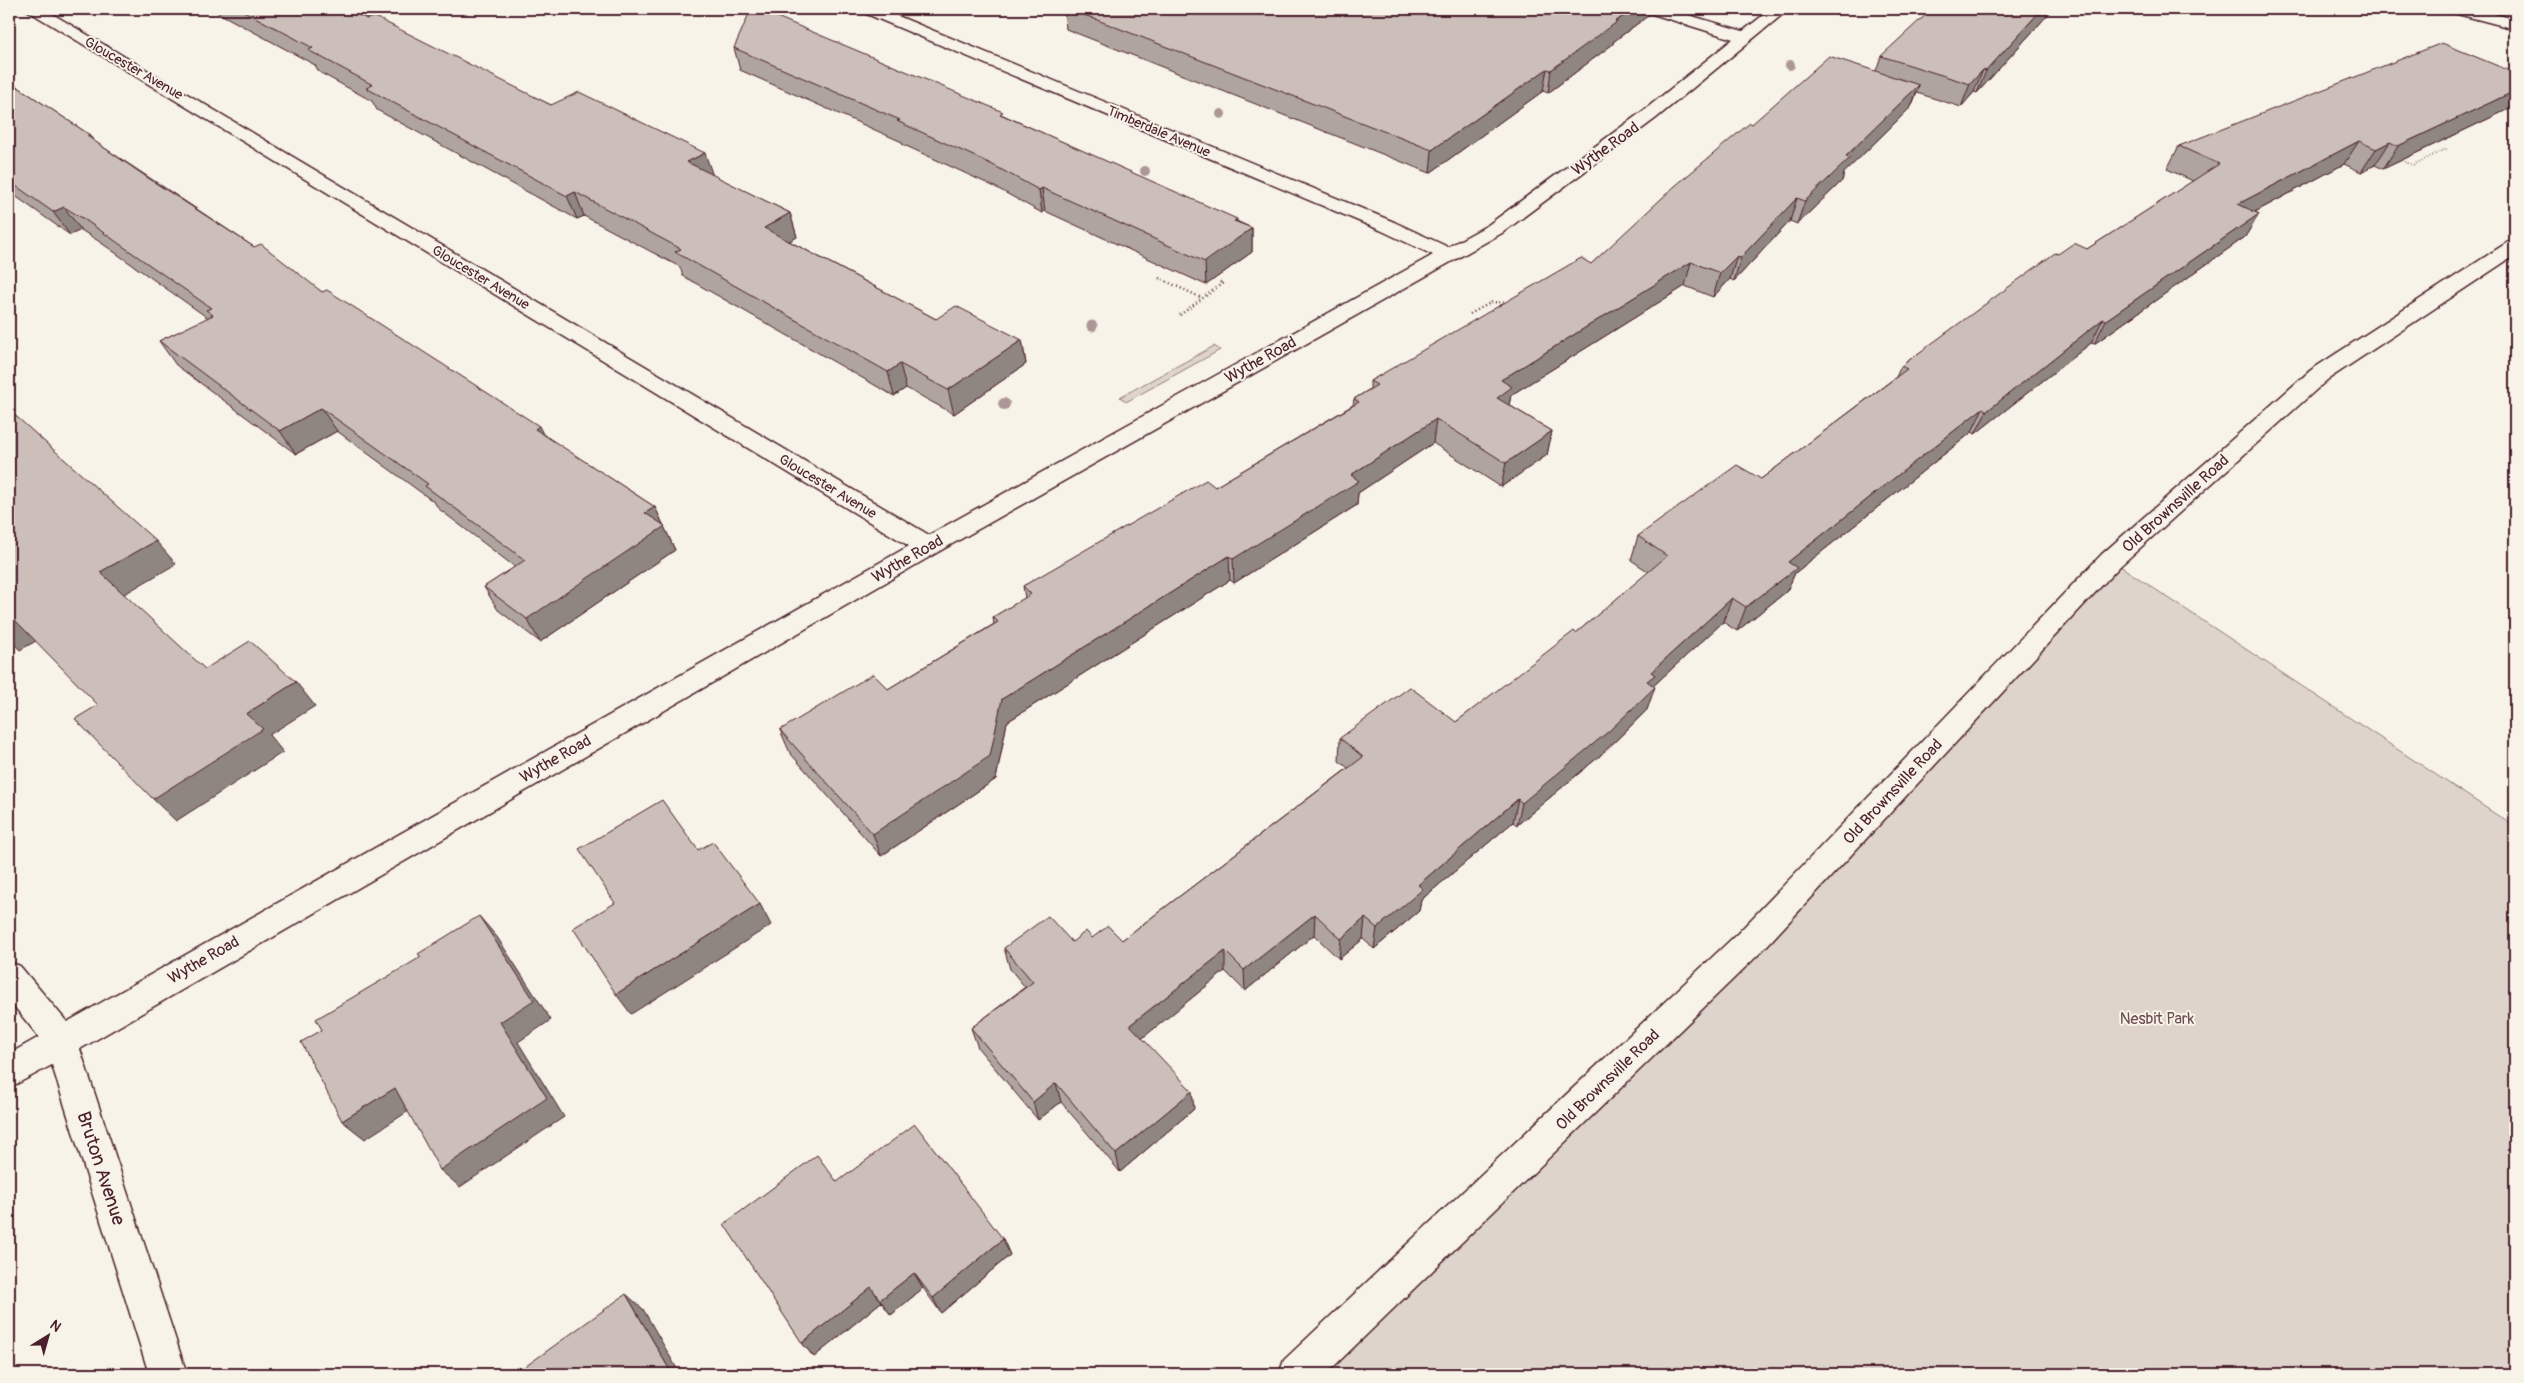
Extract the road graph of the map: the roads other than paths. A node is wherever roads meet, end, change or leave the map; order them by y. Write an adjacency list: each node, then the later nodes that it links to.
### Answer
1 (33, 9): 10 (street, Gloucester Avenue)
2 (868, 9): 9 (street, Timberdale Avenue)
3 (1652, 9): 7 (street)
4 (1781, 9): 7 (street, Wythe Road)
5 (2456, 9): 6 (street)
6 (2515, 24)
7 (1744, 38): 9 (street, Wythe Road)
8 (2515, 246): 15 (street, Old Brownsville Road)
9 (1448, 255): 10 (street, Wythe Road)
10 (929, 546): 12 (street, Wythe Road)
11 (9, 976): 12 (street, Bruton Avenue)
12 (61, 1040): 13 (street, Wythe Road); 14 (street, Bruton Avenue)
13 (9, 1072)
14 (168, 1374)
15 (1298, 1374)

